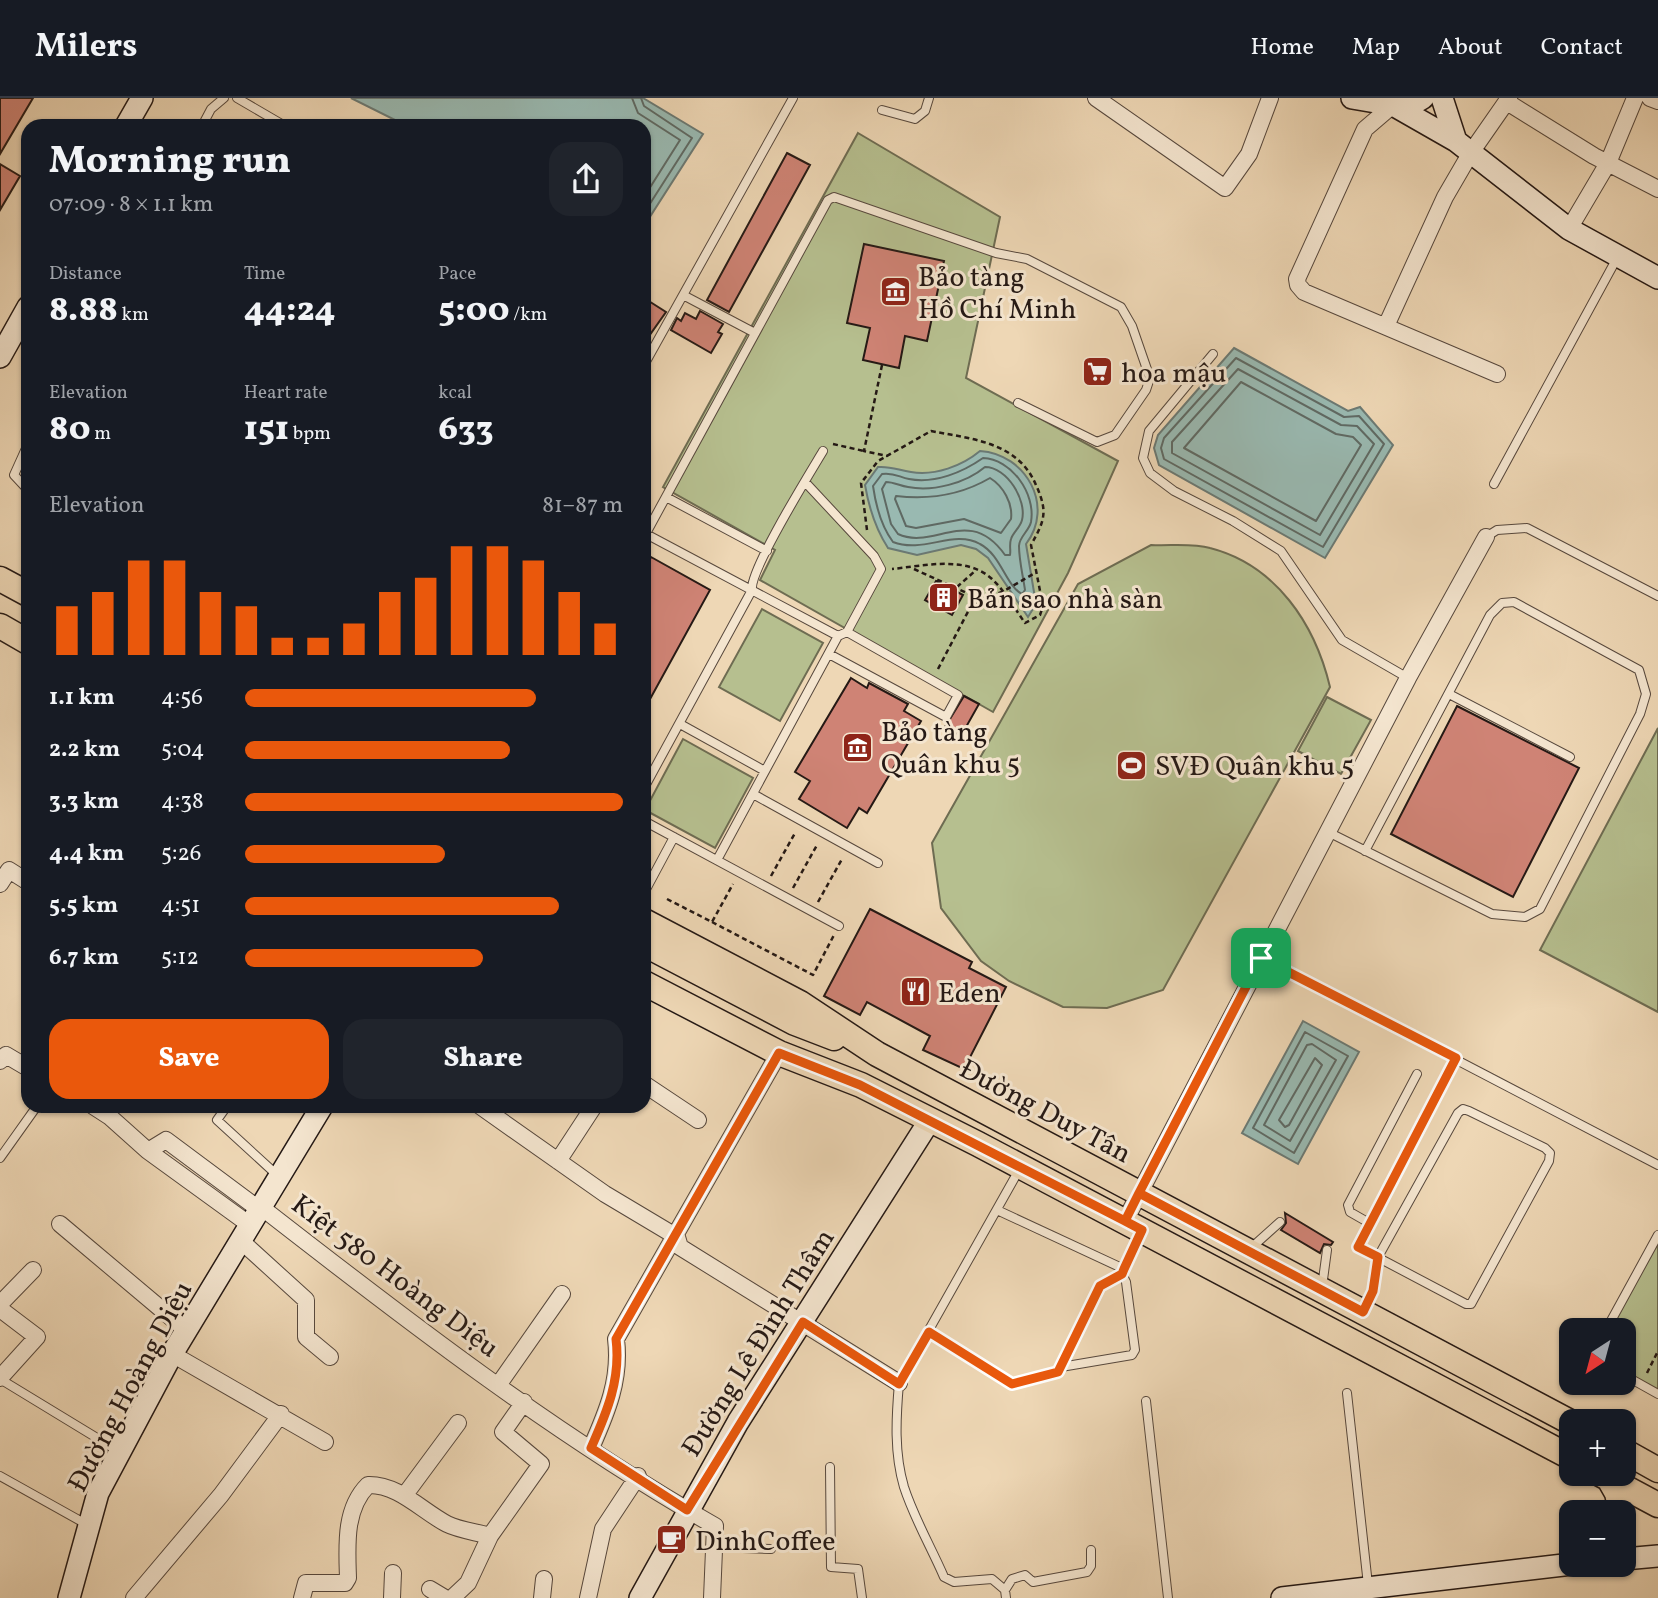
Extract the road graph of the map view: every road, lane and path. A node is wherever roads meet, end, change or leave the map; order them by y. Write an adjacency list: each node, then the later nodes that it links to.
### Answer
1 (142, 98): 17 (main road)
2 (223, 98): 18 (lane)
3 (237, 98): 19 (lane)
4 (793, 98): 26 (lane)
5 (929, 98): 16 (lane)
6 (1096, 98): 7 (street)
7 (1270, 98)
8 (1352, 98): 15 (main road)
9 (1423, 98): 15 (main road)
10 (1442, 98): 20 (main road)
11 (1635, 98): 21 (street)
12 (1650, 98): 14 (street)
13 (1508, 100): 20 (street); 21 (street)
14 (1658, 101)
15 (1386, 102): 20 (main road); 27 (street)
16 (882, 110)
17 (130, 119)
18 (206, 119)
19 (273, 119)
20 (1463, 147): 23 (main road); 27 (street)
21 (1608, 163): 22 (street); 23 (street)
22 (1658, 190)
23 (1570, 229): 24 (main road)
24 (1618, 256): 25 (main road); 42 (lane)
25 (1658, 278)
26 (683, 295): 28 (lane); 30 (lane)
27 (1386, 326): 34 (street)
28 (755, 332): 35 (lane); 43 (lane)
29 (21, 336): 32 (main road)
30 (651, 352)
31 (1213, 354): 64 (lane)
32 (0, 357)
33 (882, 365): 37 (path)
34 (1497, 374)
35 (1018, 403)
36 (823, 451): 37 (path); 41 (lane)
37 (864, 451): 38 (path)
38 (887, 456): 47 (path); 52 (path)
39 (21, 461): 40 (lane)
40 (21, 482)
41 (805, 482): 47 (lane); 48 (lane)
42 (1494, 484)
43 (666, 497): 44 (lane); 48 (lane)
44 (651, 525)
45 (1486, 537): 58 (lane); 64 (street)
46 (651, 539): 56 (lane)
47 (860, 541): 50 (lane)
48 (767, 551): 56 (lane)
49 (911, 568): 50 (path); 51 (path); 54 (path)
50 (880, 570): 61 (lane)
51 (976, 570): 54 (path); 57 (path)
52 (1035, 573): 57 (path); 57 (path)
53 (0, 579): 55 (main road)
54 (957, 587): 59 (path)
55 (21, 590)
56 (752, 590): 61 (lane); 67 (lane)
57 (1003, 592): 59 (path)
58 (1658, 596)
59 (972, 604): 65 (path)
60 (0, 626): 62 (main road)
61 (842, 634): 63 (lane); 65 (lane)
62 (21, 638)
63 (829, 654): 65 (lane); 69 (lane)
64 (1408, 678): 74 (street)
65 (933, 680)
66 (1449, 694): 68 (lane); 78 (lane); 78 (lane)
67 (680, 724): 69 (lane); 70 (lane)
68 (1570, 757)
69 (765, 771): 71 (lane)
70 (651, 776)
71 (753, 794): 72 (lane); 79 (lane)
72 (802, 821): 75 (lane); 85 (path)
73 (651, 825): 76 (lane)
74 (1328, 832): 78 (lane); 93 (street)
75 (824, 833): 77 (lane); 86 (path)
76 (674, 837): 79 (lane); 83 (lane)
77 (849, 846): 80 (lane); 88 (path)
78 (1365, 851)
79 (717, 860): 81 (lane)
80 (878, 863)
81 (739, 872): 85 (lane); 89 (path)
82 (21, 878): 84 (street)
83 (651, 880)
84 (0, 884)
85 (765, 886): 86 (lane)
86 (788, 898): 88 (lane)
87 (667, 899): 89 (path)
88 (813, 911): 91 (lane)
89 (712, 922): 91 (path)
90 (651, 924): 97 (main road, Đường Duy Tân)
91 (839, 926)
92 (651, 948): 97 (main road)
93 (1261, 958): 98 (lane); 117 (street)
94 (651, 968): 102 (main road)
95 (651, 987): 96 (main road)
96 (779, 1053): 102 (main road); 125 (street)
97 (877, 1054): 117 (main road, Đường Duy Tân)
98 (1456, 1058): 114 (lane); 122 (lane)
99 (0, 1061): 100 (street)
100 (21, 1064)
101 (1417, 1074): 122 (lane)
102 (860, 1085): 111 (main road)
103 (651, 1089): 110 (street)
104 (32, 1113): 112 (lane)
105 (104, 1113): 119 (street)
106 (222, 1113): 116 (lane)
107 (318, 1113): 116 (main road, Đường Hoàng Diệu)
108 (491, 1113): 113 (street)
109 (589, 1113): 113 (street)
110 (698, 1120)
111 (930, 1120): 115 (main road); 137 (main road, Đường Lê Đình Thâm)
112 (0, 1158)
113 (558, 1161): 125 (street)
114 (1658, 1165)
115 (1021, 1166): 118 (lane); 123 (main road)
116 (279, 1177): 119 (main road, Đường Hoàng Diệu)
117 (1139, 1193): 123 (street); 127 (main road, Đường Duy Tân)
118 (997, 1210): 130 (lane); 139 (lane)
119 (253, 1221): 138 (main road, Đường Hoàng Diệu); 142 (street); 146 (street, Kiệt 580 Hoàng Diệu)
120 (1280, 1222): 127 (lane)
121 (60, 1224): 138 (street)
122 (1370, 1224): 128 (lane)
123 (1133, 1226): 130 (lane); 158 (main road)
124 (1658, 1234): 136 (lane)
125 (677, 1237): 137 (street); 157 (street)
126 (1328, 1250): 131 (lane)
127 (1247, 1251): 131 (main road, Đường Duy Tân)
128 (1378, 1257): 128 (lane); 135 (lane)
129 (33, 1270): 133 (street)
130 (1123, 1272): 143 (lane); 143 (lane)
131 (1321, 1290): 135 (main road, Đường Duy Tân)
132 (562, 1294): 146 (street)
133 (0, 1304)
134 (0, 1309): 144 (street)
135 (1363, 1312): 154 (main road, Đường Duy Tân)
136 (1612, 1318)
137 (803, 1322): 147 (street); 168 (main road, Đường Lê Đình Thâm)
138 (186, 1330): 141 (main road, Đường Hoàng Diệu)
139 (929, 1332): 143 (lane); 147 (lane)
140 (1658, 1351): 148 (path)
141 (172, 1354): 153 (street); 159 (main road, Đường Hoàng Diệu)
142 (330, 1357)
143 (1061, 1367)
144 (0, 1378): 159 (lane)
145 (1636, 1382): 148 (lane)
146 (499, 1384): 152 (street, Kiệt 580 Hoàng Diệu)
147 (899, 1384): 181 (lane)
148 (1641, 1385): 150 (lane)
149 (1347, 1393): 179 (lane)
150 (1658, 1394)
151 (1146, 1401): 192 (lane)
152 (524, 1402): 157 (street, Kiệt 580 Hoàng Diệu); 170 (street)
153 (281, 1414): 156 (street); 184 (street)
154 (1559, 1416)
155 (458, 1423): 166 (street)
156 (325, 1442)
157 (591, 1448): 164 (street, Kiệt 580 Hoàng Diệu)
158 (1559, 1451)
159 (120, 1452): 169 (main road, Đường Hoàng Diệu)
160 (1636, 1457): 162 (main road)
161 (830, 1467): 191 (lane)
162 (1658, 1469)
163 (0, 1476): 169 (lane)
164 (638, 1476): 168 (street, Kiệt 580 Hoàng Diệu); 188 (street)
165 (1623, 1486): 167 (main road)
166 (404, 1496): 170 (street); 185 (street)
167 (1658, 1505)
168 (687, 1510): 171 (street, Kiệt 580 Hoàng Diệu); 189 (main road, Đường Lê Đình Thâm)
169 (90, 1526): 183 (main road, Đường Hoàng Diệu)
170 (489, 1536): 182 (street)
171 (715, 1547): 172 (lane); 190 (street)
172 (771, 1549)
173 (1091, 1550): 181 (lane)
174 (1658, 1556): 175 (main road)
175 (1636, 1558)
176 (1559, 1566): 179 (main road)
177 (393, 1573): 186 (street)
178 (544, 1579): 187 (street)
179 (1369, 1588): 193 (main road)
180 (430, 1589): 182 (street)
181 (1005, 1594)
182 (455, 1596)
183 (69, 1598)
184 (134, 1598)
185 (302, 1598)
186 (392, 1598)
187 (542, 1598)
188 (589, 1598)
189 (640, 1598)
190 (712, 1598)
191 (862, 1598)
192 (1168, 1598)
193 (1282, 1598)

